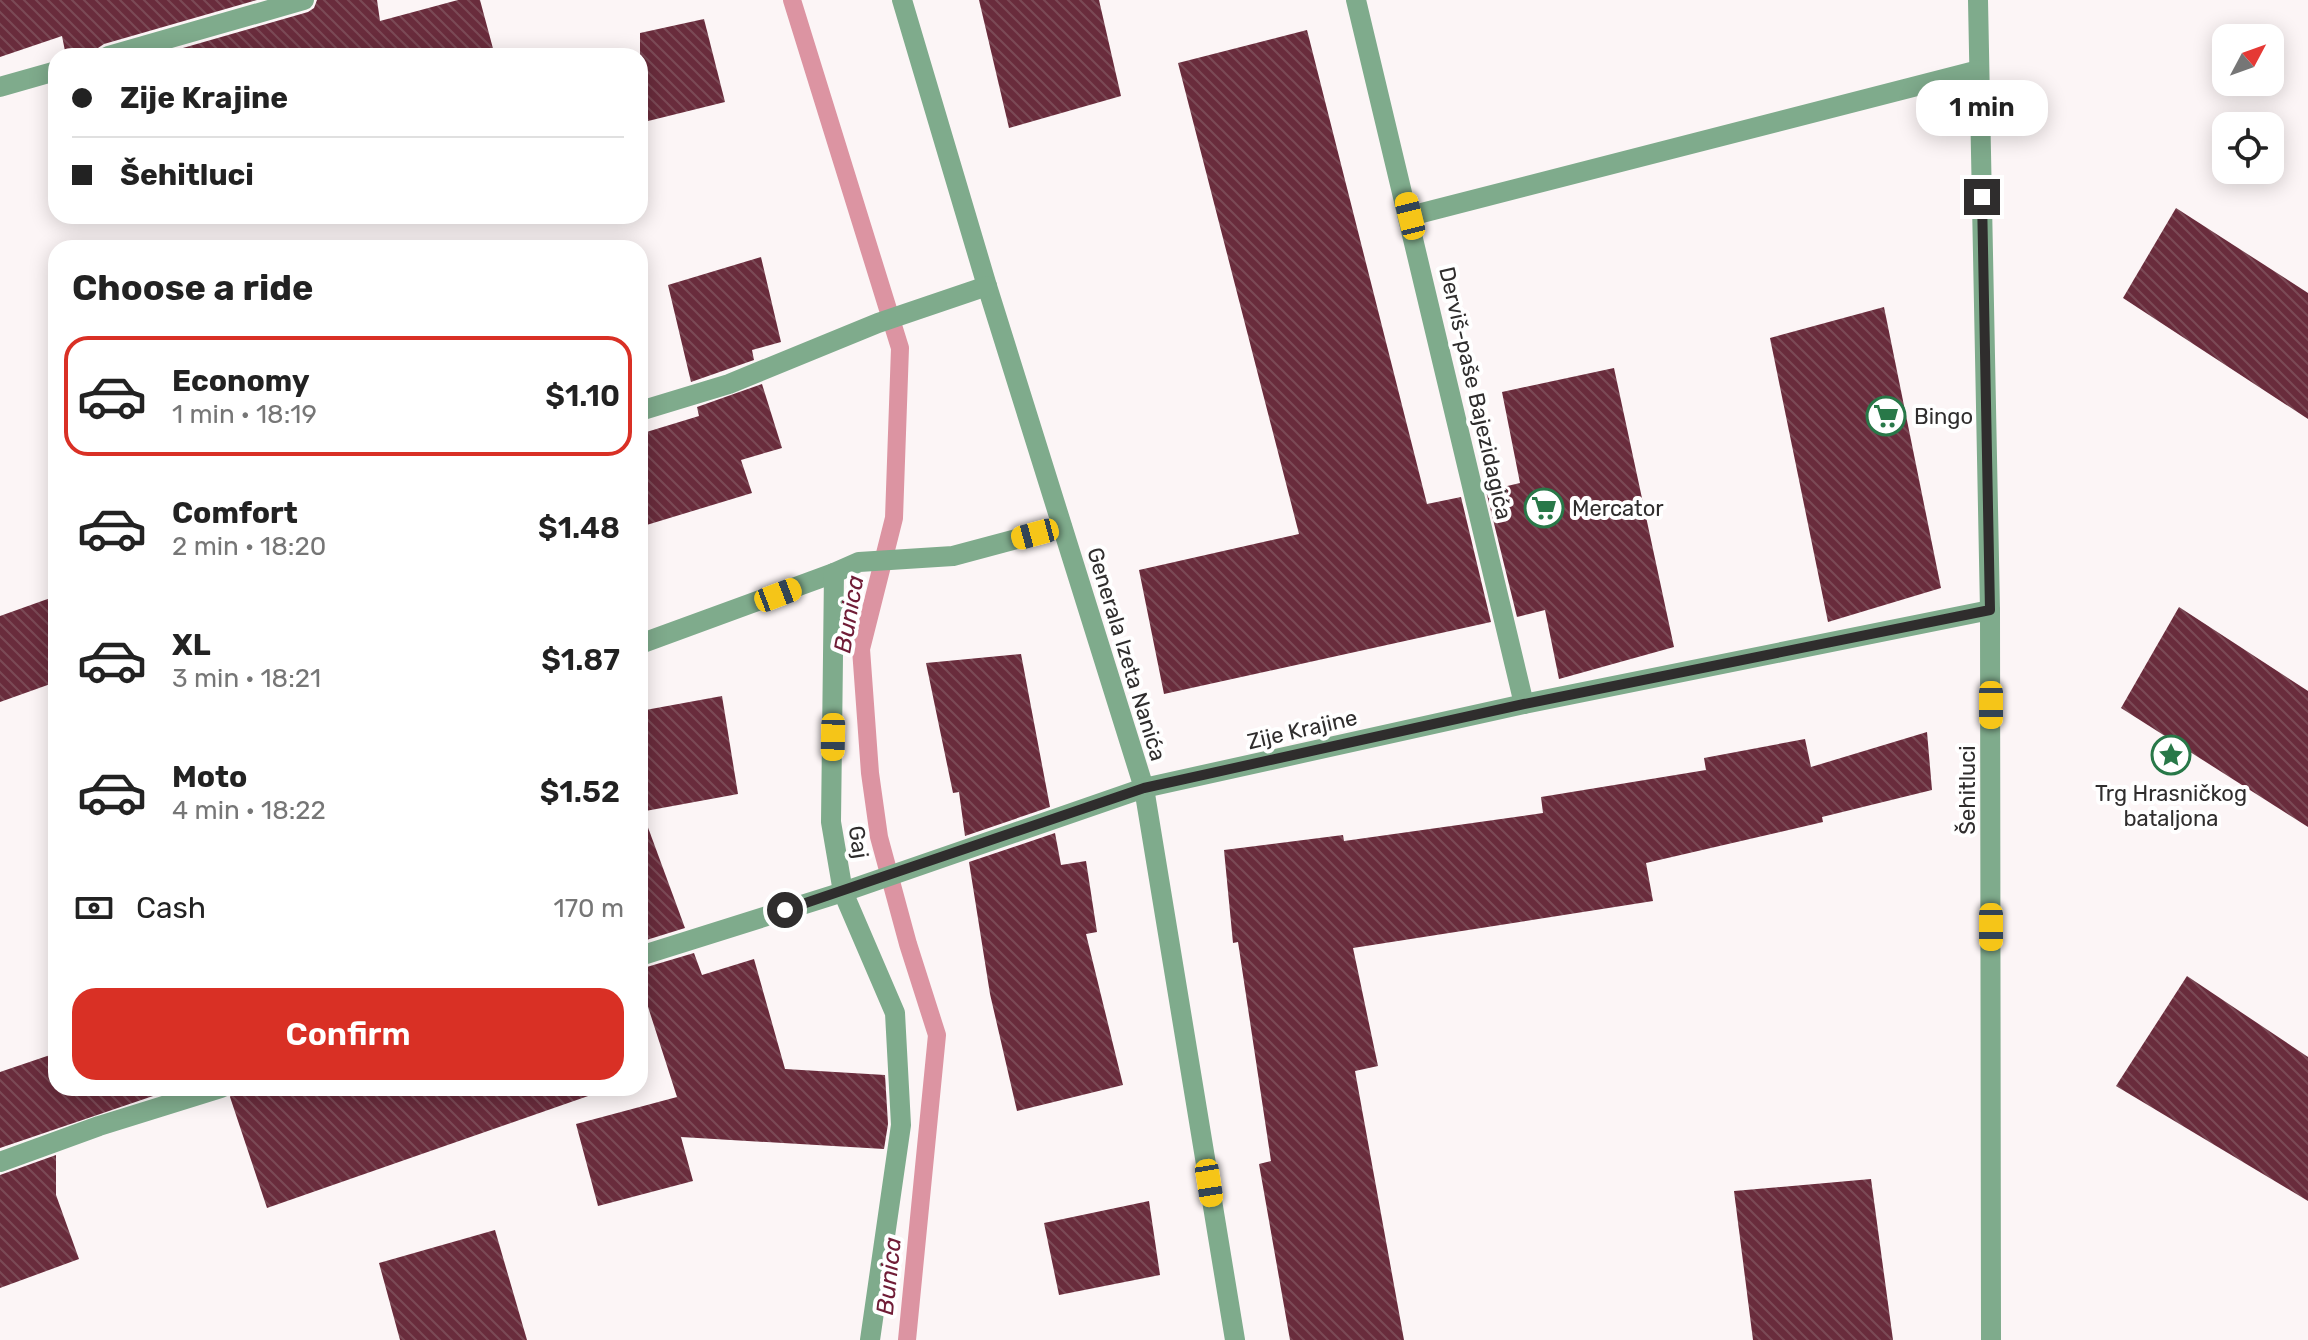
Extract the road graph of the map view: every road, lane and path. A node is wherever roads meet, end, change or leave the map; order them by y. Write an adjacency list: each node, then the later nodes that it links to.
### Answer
1 (304, 0): 5 (street)
2 (902, 0): 10 (street, Generala Izeta Nanića)
3 (1356, 0): 9 (street, Derviš-paše Bajezidagića)
4 (1978, 0): 6 (street, Šehitluci)
5 (136, 48)
6 (1979, 70): 9 (street); 14 (street, Šehitluci)
7 (48, 73): 8 (street)
8 (0, 87)
9 (1410, 216): 16 (street, Derviš-paše Bajezidagića)
10 (987, 286): 11 (street); 12 (street, Generala Izeta Nanića)
11 (648, 409)
12 (1062, 527): 13 (street); 17 (street, Generala Izeta Nanića)
13 (834, 573): 15 (street); 18 (street, Gaj)
14 (1990, 610): 16 (street, Zije Krajine); 24 (street, Šehitluci)
15 (648, 641)
16 (1524, 704): 17 (street, Zije Krajine)
17 (1144, 788): 18 (street, Zije Krajine); 23 (street, Generala Izeta Nanića)
18 (843, 892): 19 (street, Zije Krajine); 22 (street, Gaj)
19 (648, 953)
20 (195, 1096): 21 (street)
21 (0, 1162)
22 (870, 1340)
23 (1235, 1340)
24 (1991, 1340)

